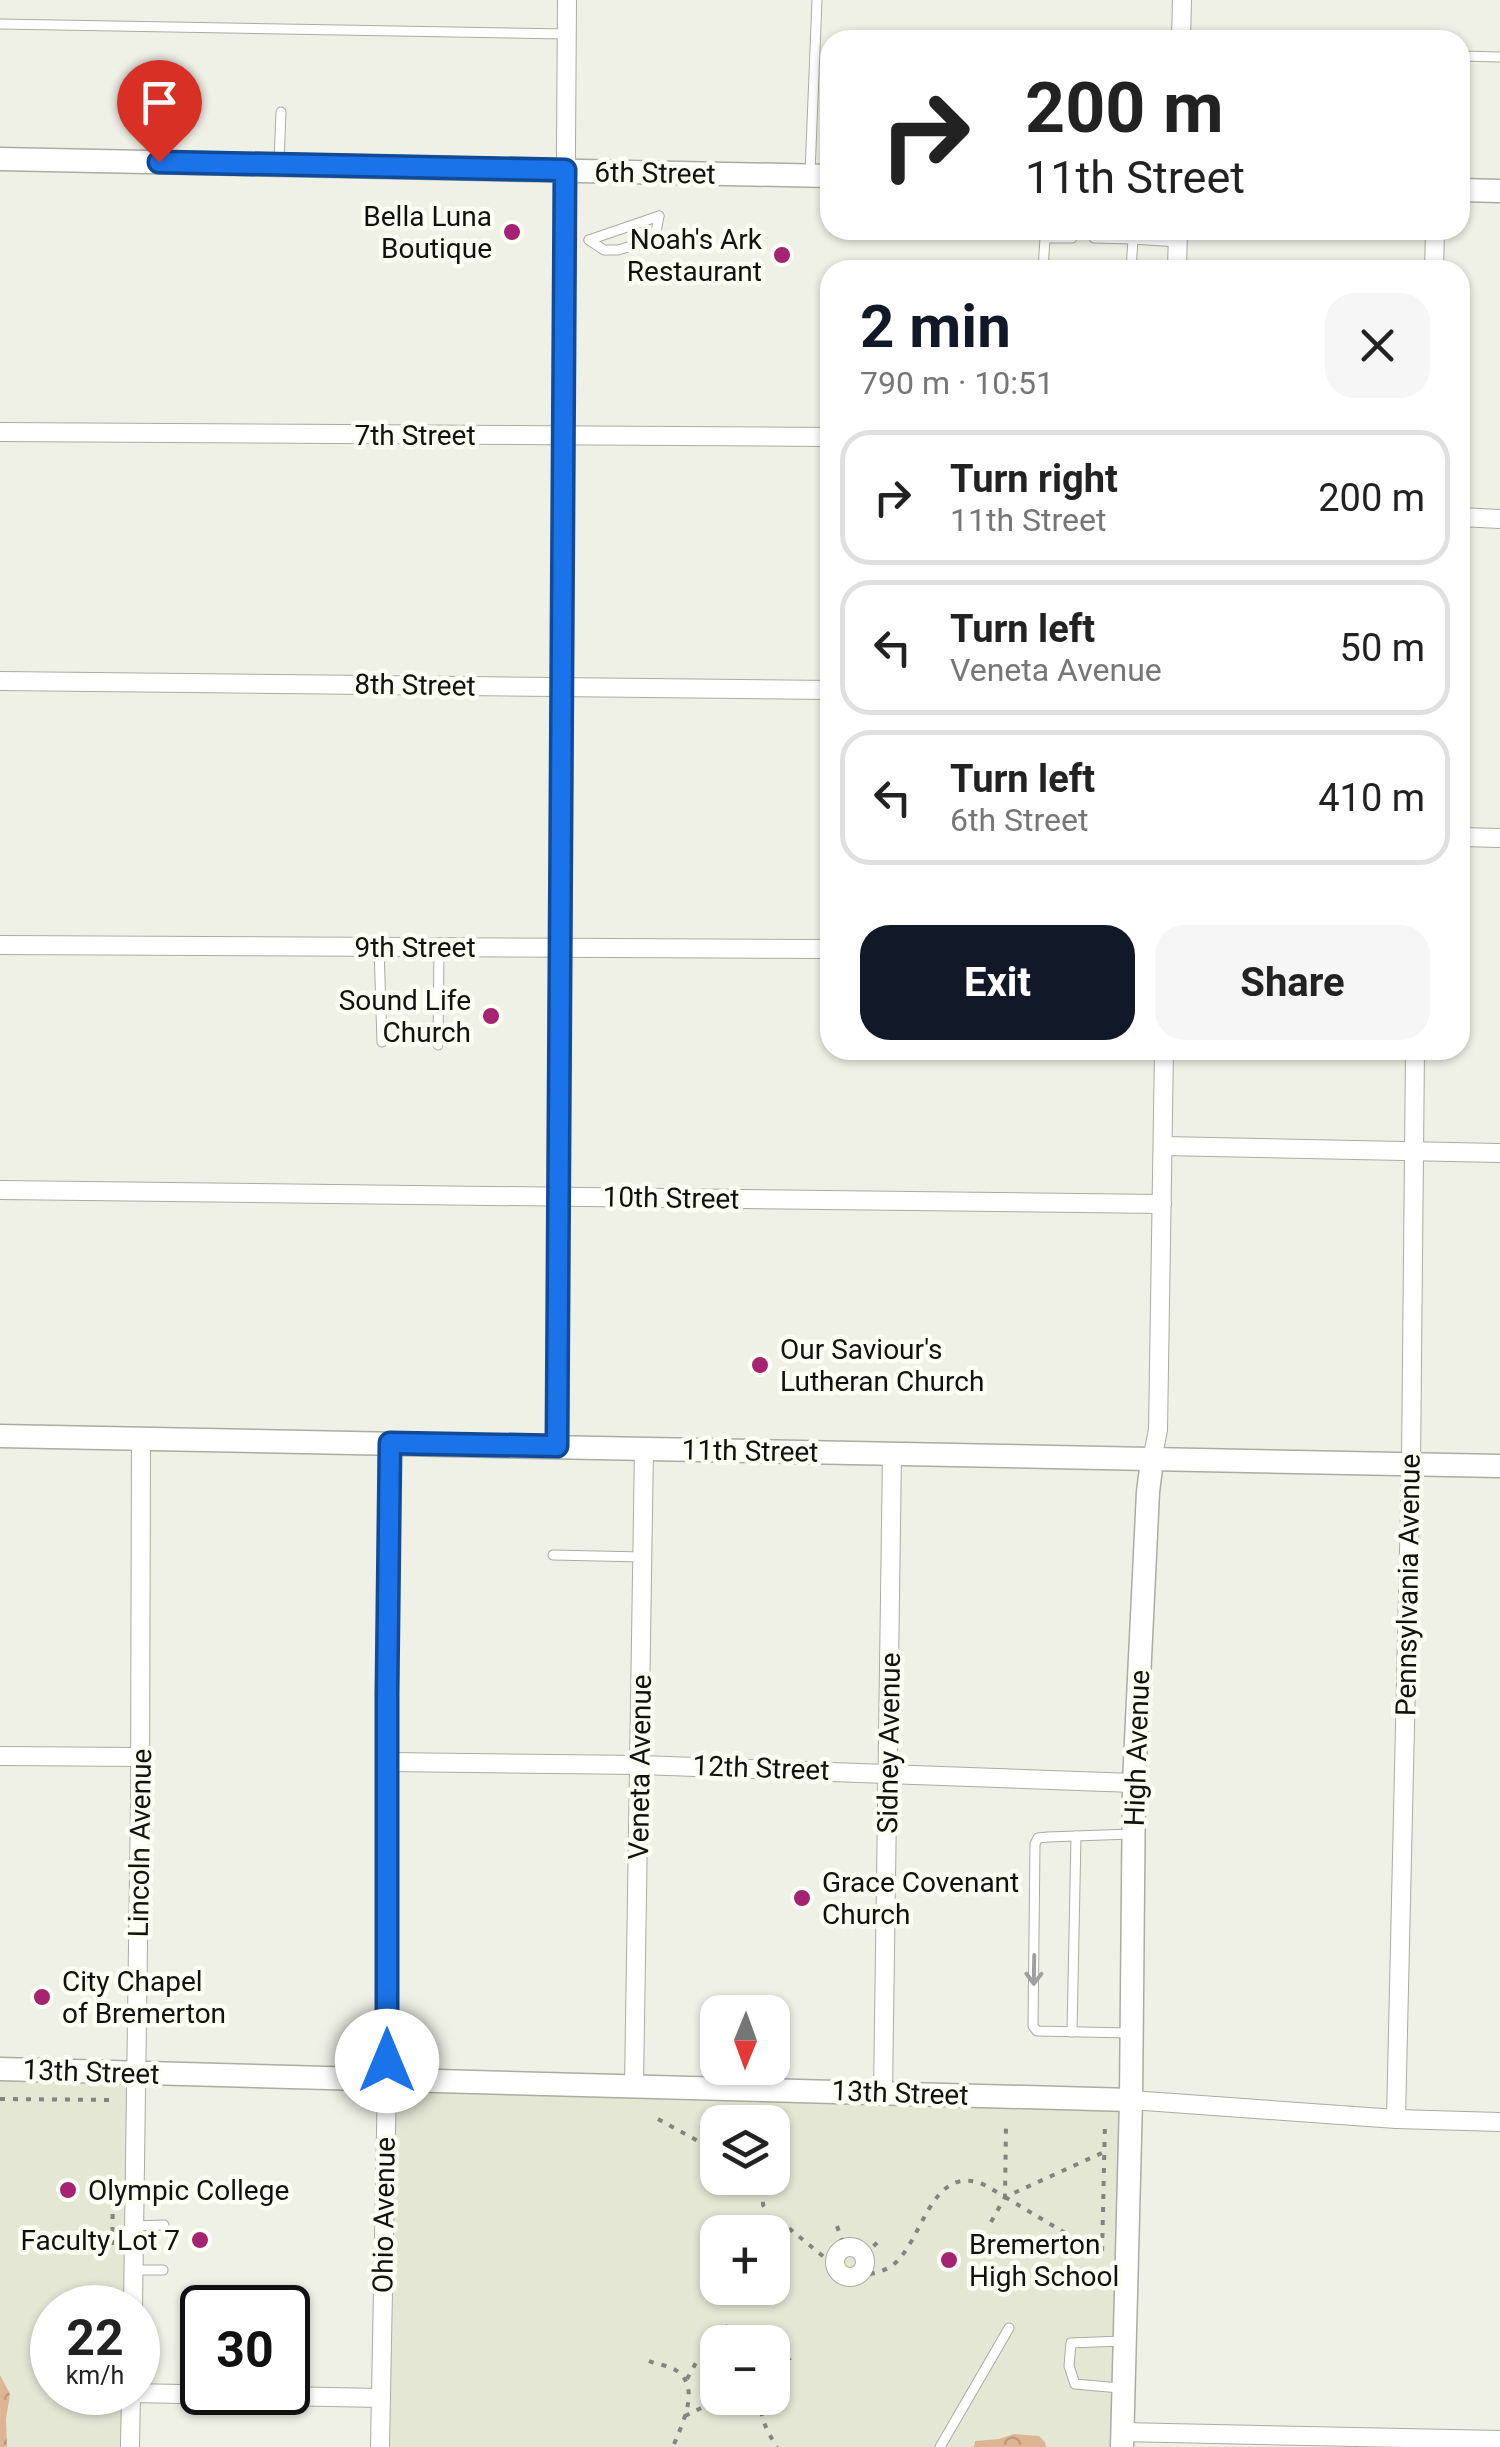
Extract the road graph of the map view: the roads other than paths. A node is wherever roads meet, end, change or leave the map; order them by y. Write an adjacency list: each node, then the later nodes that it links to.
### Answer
1 (567, 0): 6 (street)
2 (817, 0): 7 (lane)
3 (1182, 0): 5 (street)
4 (0, 24): 6 (lane)
5 (1181, 30)
6 (566, 34): 14 (street)
7 (816, 46): 8 (lane); 15 (lane)
8 (820, 46)
9 (1470, 56): 10 (lane)
10 (1500, 57)
11 (281, 112): 13 (lane)
12 (0, 159): 13 (main road, 6th Street)
13 (279, 165): 14 (main road, 6th Street)
14 (565, 170): 15 (main road, 6th Street); 22 (street)
15 (820, 176)
16 (1470, 190): 17 (main road)
17 (1500, 191)
18 (589, 240): 18 (lane)
19 (1133, 240): 20 (lane)
20 (1132, 260)
21 (0, 432): 22 (street, 7th Street)
22 (563, 436): 23 (street, 7th Street); 27 (street)
23 (820, 437)
24 (1470, 518): 25 (street)
25 (1500, 519)
26 (0, 680): 27 (street, 8th Street)
27 (562, 687): 28 (street, 8th Street); 34 (street)
28 (820, 690)
29 (1470, 837): 30 (street)
30 (1500, 838)
31 (0, 945): 32 (street, 9th Street)
32 (379, 947): 33 (street, 9th Street); 36 (lane)
33 (439, 948): 34 (street, 9th Street); 37 (lane)
34 (560, 948): 35 (street, 9th Street); 44 (street)
35 (820, 950)
36 (382, 1042)
37 (438, 1045)
38 (1164, 1060): 40 (street, High Avenue)
39 (1415, 1060): 41 (street, Pennsylvania Avenue)
40 (1163, 1146): 41 (street); 45 (street, High Avenue)
41 (1413, 1151): 42 (street); 53 (street, Pennsylvania Avenue)
42 (1500, 1153)
43 (0, 1190): 44 (street, 10th Street)
44 (558, 1197): 45 (street, 10th Street); 49 (street)
45 (1162, 1204): 52 (street, High Avenue)
46 (0, 1436): 47 (main road, 11th Street)
47 (141, 1438): 48 (main road, 11th Street); 58 (street, Lincoln Avenue)
48 (390, 1443): 49 (main road, 11th Street); 59 (street, Ohio Avenue)
49 (557, 1446): 50 (main road, 11th Street)
50 (644, 1448): 51 (main road, 11th Street); 56 (street, Veneta Avenue)
51 (892, 1454): 52 (main road, 11th Street); 61 (street, Sidney Avenue)
52 (1152, 1460): 53 (main road, 11th Street); 62 (main road, High Avenue)
53 (1411, 1464): 54 (main road, 11th Street); 73 (street, Pennsylvania Avenue)
54 (1500, 1466)
55 (553, 1555): 56 (lane)
56 (643, 1557): 60 (street, Veneta Avenue)
57 (0, 1756): 58 (street)
58 (141, 1757): 68 (street, Lincoln Avenue)
59 (386, 1762): 60 (street, 12th Street); 69 (street, Ohio Avenue)
60 (640, 1764): 61 (street, 12th Street); 70 (street, Veneta Avenue)
61 (889, 1772): 62 (street, 12th Street); 71 (street, Sidney Avenue)
62 (1134, 1783): 63 (main road, High Avenue)
63 (1134, 1834): 64 (lane); 66 (main road, High Avenue)
64 (1076, 1836): 65 (lane); 65 (lane, one-way to 65)
65 (1072, 2032): 66 (lane)
66 (1131, 2033): 72 (main road, High Avenue)
67 (0, 2069): 68 (main road, 13th Street)
68 (138, 2073): 69 (main road, 13th Street); 76 (street, Lincoln Avenue)
69 (388, 2080): 70 (main road, 13th Street); 85 (street, Ohio Avenue)
70 (634, 2086): 71 (main road, 13th Street)
71 (883, 2093): 72 (main road, 13th Street)
72 (1131, 2100): 73 (street, 13th Street); 82 (main road, High Avenue)
73 (1396, 2119): 74 (street, 13th Street)
74 (1500, 2122)
75 (164, 2225): 76 (lane)
76 (134, 2226): 77 (street, Lincoln Avenue)
77 (134, 2270): 78 (lane); 80 (street, Lincoln Avenue)
78 (163, 2270)
79 (857, 2276): 79 (street)
80 (133, 2285)
81 (1010, 2328): 91 (lane)
82 (1124, 2341): 83 (main road, High Avenue); 83 (lane)
83 (1123, 2388): 87 (main road, High Avenue)
84 (160, 2394): 85 (street)
85 (381, 2398): 90 (street, Ohio Avenue)
86 (131, 2415): 89 (street)
87 (1122, 2440): 88 (street)
88 (1500, 2440)
89 (130, 2447)
90 (380, 2447)
91 (940, 2447)

